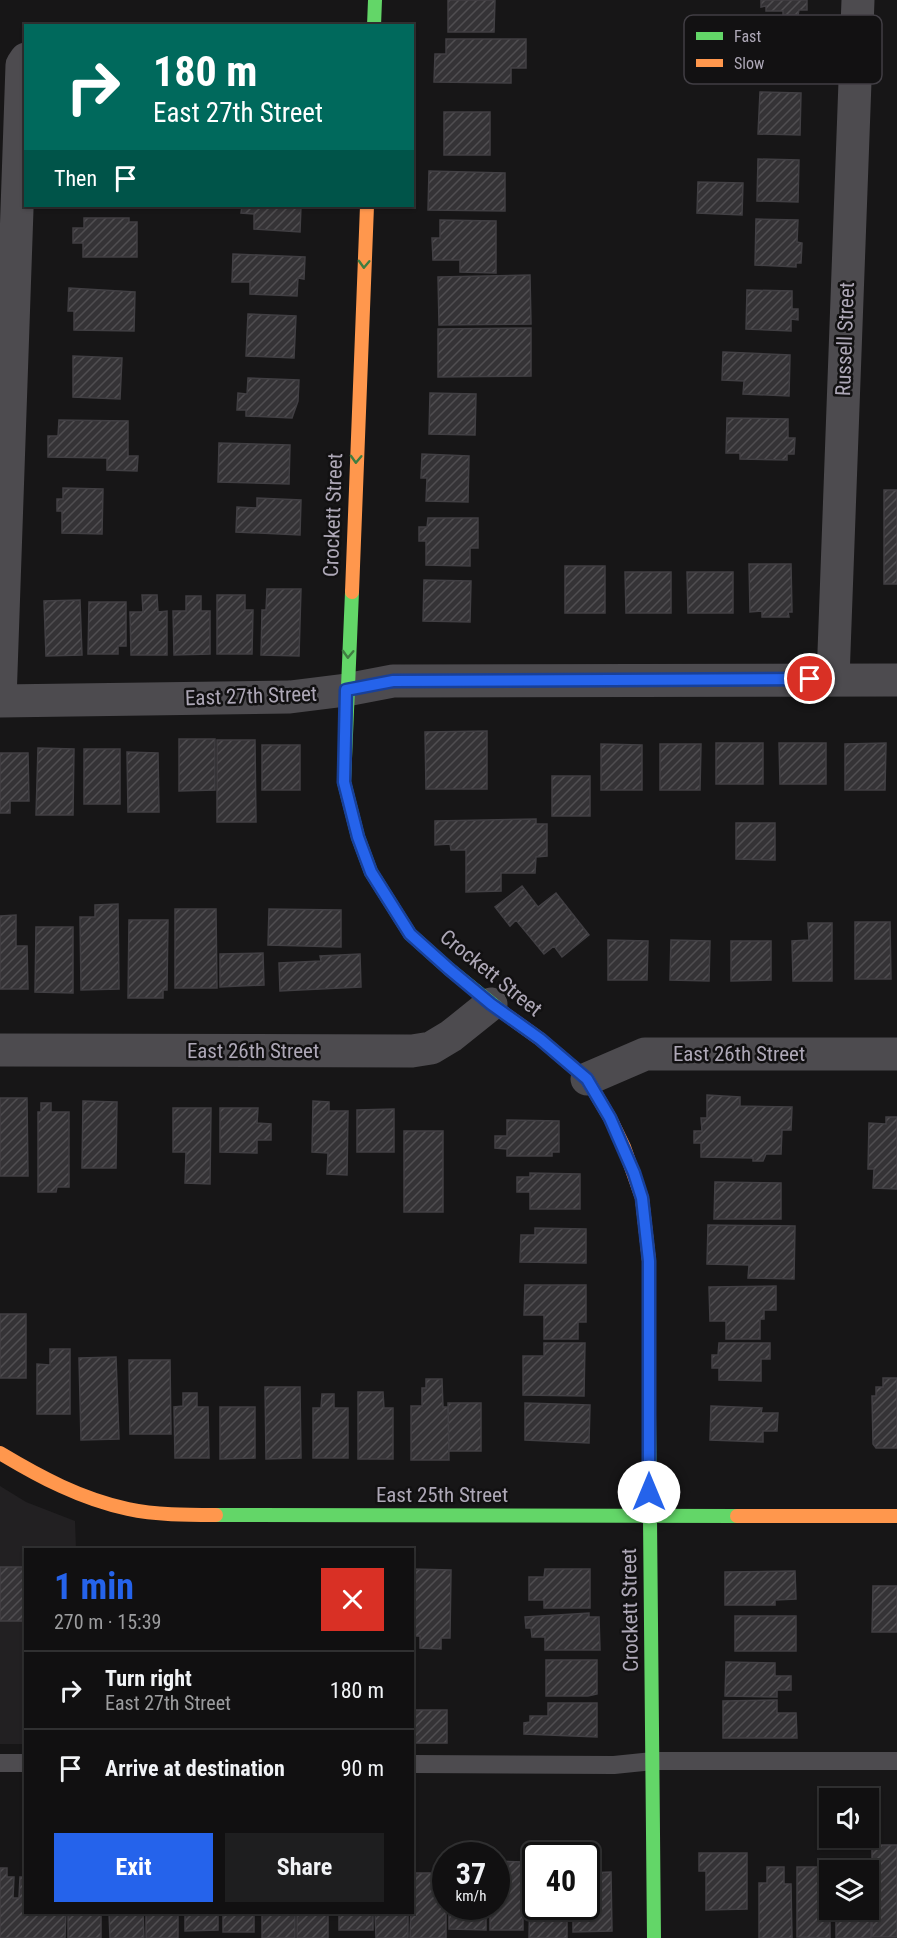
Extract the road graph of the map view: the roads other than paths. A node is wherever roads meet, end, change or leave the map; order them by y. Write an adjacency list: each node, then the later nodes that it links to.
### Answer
1 (375, 0): 4 (street)
2 (858, 0): 3 (street, Russell Street)
3 (857, 15)
4 (374, 24)
5 (24, 62): 11 (street)
6 (855, 84): 8 (street, Russell Street)
7 (367, 207): 10 (street, Crockett Street, one-way to 10)
8 (833, 679): 9 (street, East 27th Street); 10 (street, East 27th Street)
9 (897, 680)
10 (346, 690): 11 (street, East 27th Street); 12 (street, Crockett Street)
11 (0, 701)
12 (491, 1004): 13 (street, East 26th Street); 15 (street, Crockett Street)
13 (0, 1050)
14 (897, 1054): 15 (street, East 26th Street)
15 (587, 1079): 17 (street, Crockett Street)
16 (0, 1453): 17 (street, East 25th Street)
17 (649, 1516): 18 (street, East 25th Street); 19 (street, Crockett Street)
18 (897, 1516)
19 (653, 1761): 20 (lane); 23 (lane); 24 (street, Crockett Street)
20 (897, 1761)
21 (0, 1762): 22 (lane)
22 (24, 1763)
23 (414, 1764)
24 (654, 1938)

